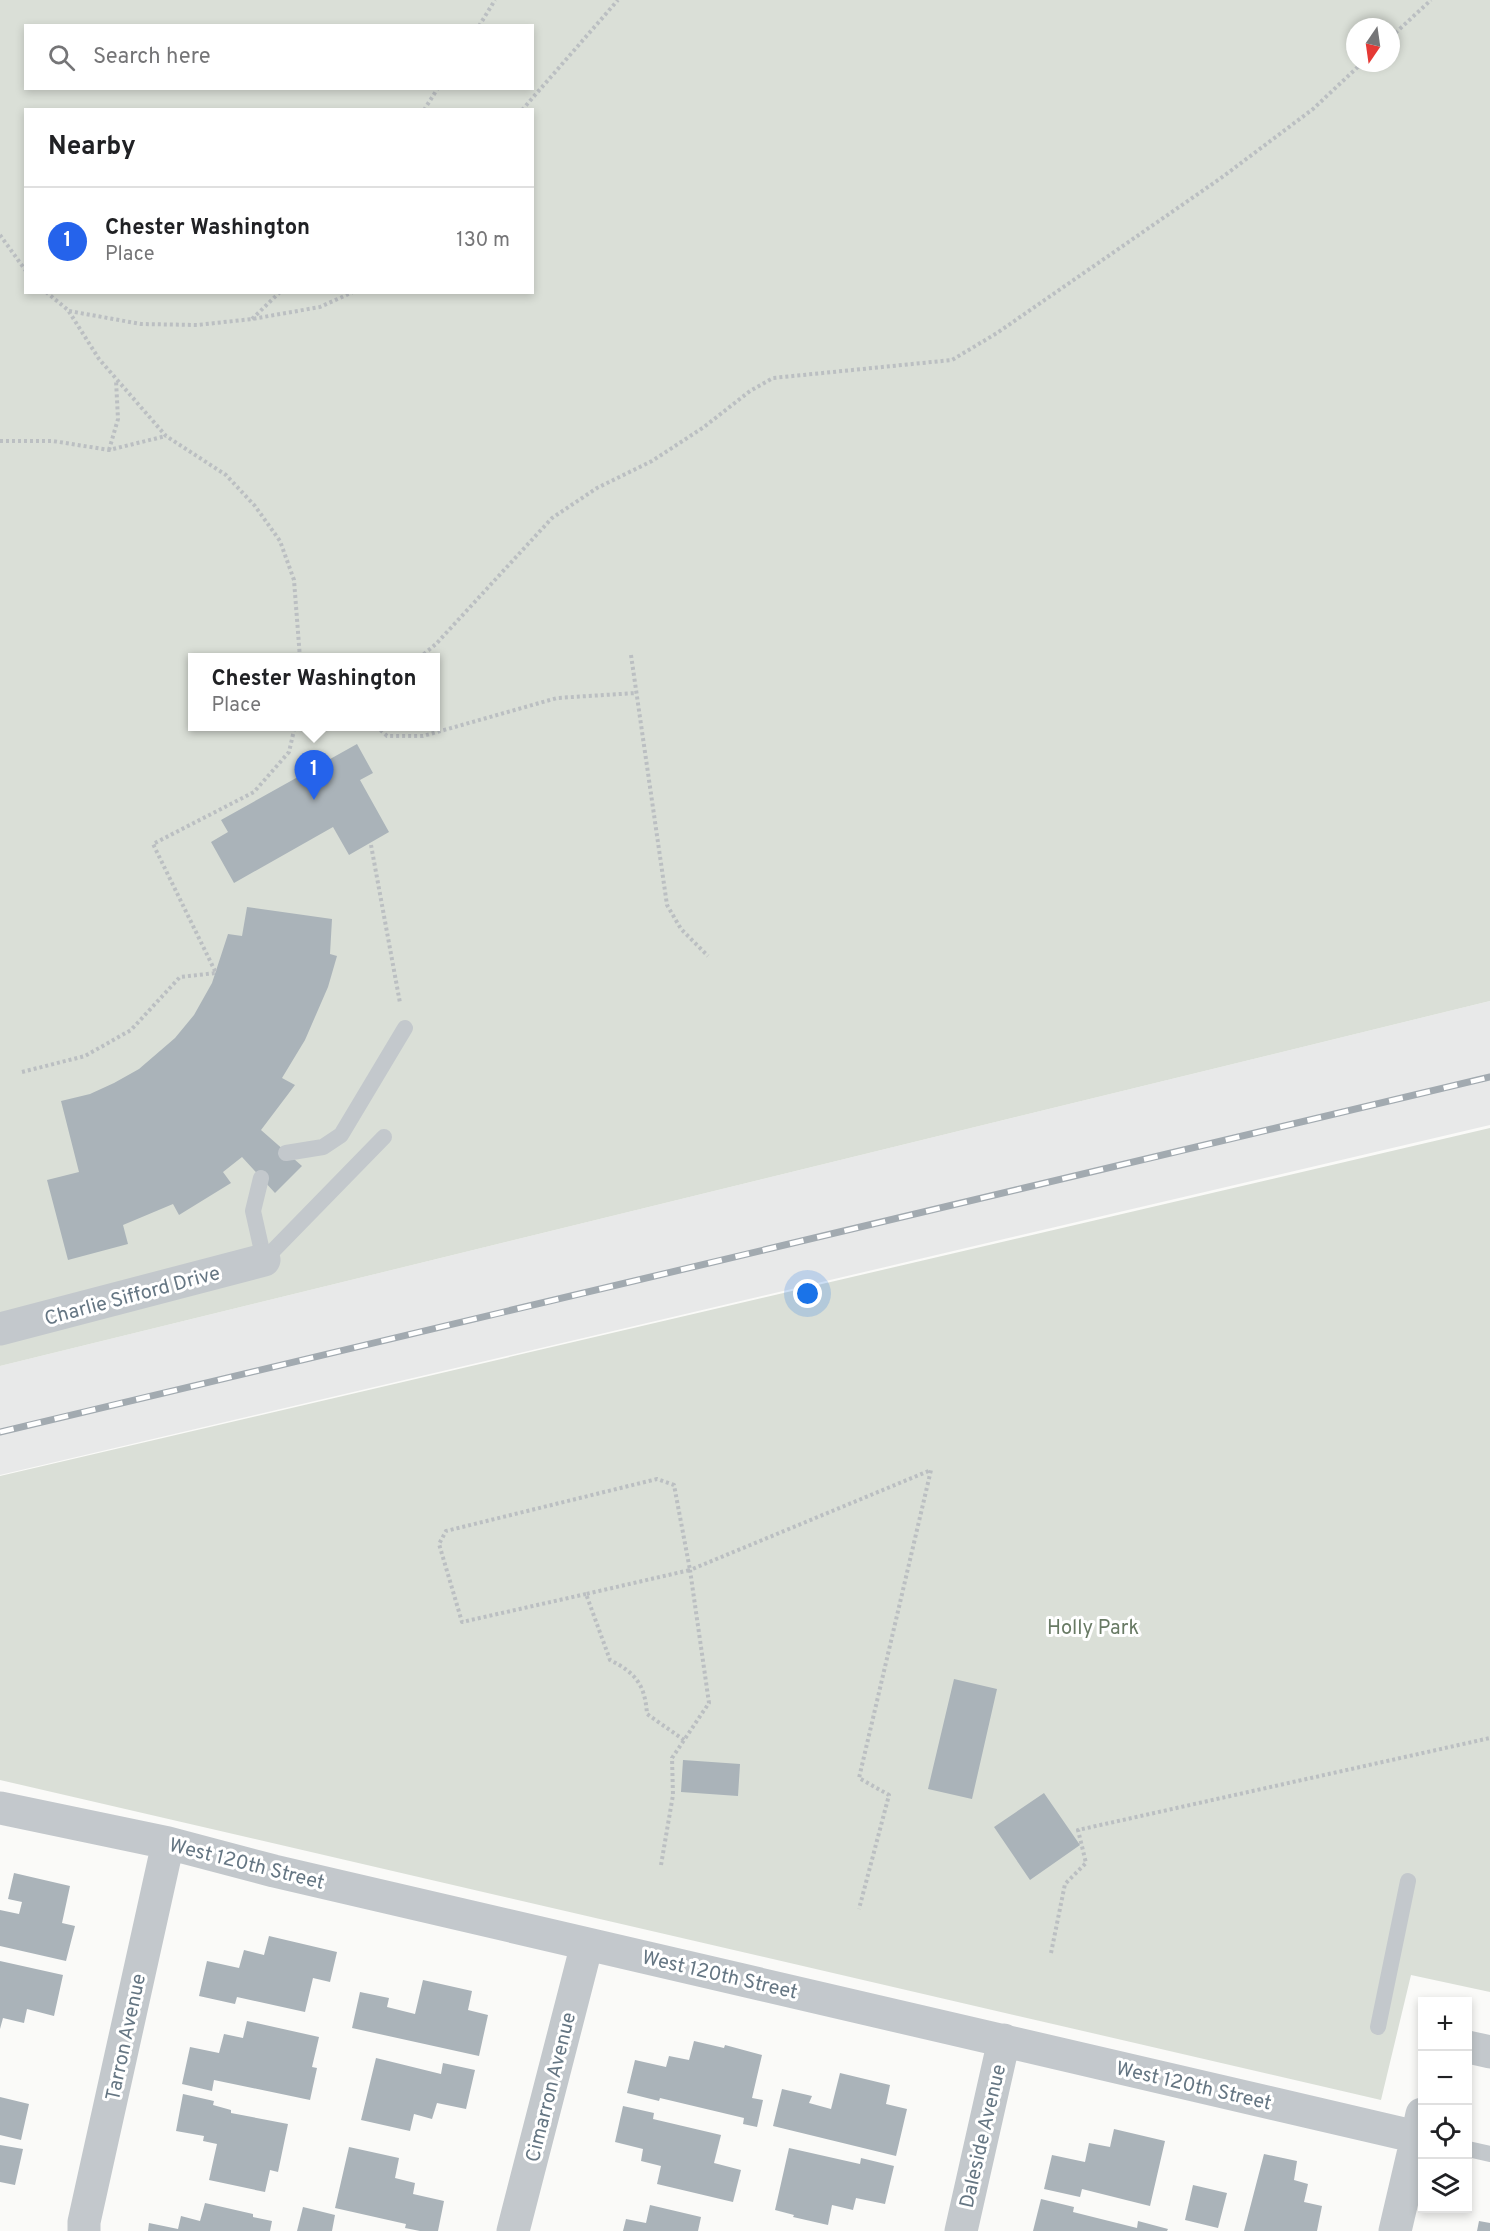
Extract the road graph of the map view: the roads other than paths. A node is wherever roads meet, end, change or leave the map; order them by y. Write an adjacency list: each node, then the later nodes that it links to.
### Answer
1 (405, 1028): 3 (lane)
2 (384, 1137): 5 (lane)
3 (286, 1153)
4 (261, 1178): 5 (lane)
5 (264, 1260): 6 (street, Charlie Sifford Drive)
6 (0, 1329)
7 (0, 1808): 8 (street, West 120th Street)
8 (168, 1842): 10 (street, West 120th Street); 19 (street, Tarron Avenue)
9 (1408, 1881): 11 (lane)
10 (587, 1944): 12 (street, West 120th Street); 20 (street, Cimarron Avenue)
11 (1378, 2027)
12 (1004, 2040): 15 (street, West 120th Street); 21 (street, Daleside Avenue)
13 (1472, 2048): 14 (street)
14 (1490, 2052)
15 (1418, 2129)
16 (1418, 2142): 22 (street)
17 (1472, 2150): 18 (lane)
18 (1490, 2154)
19 (84, 2231)
20 (513, 2231)
21 (961, 2231)
22 (1395, 2231)

